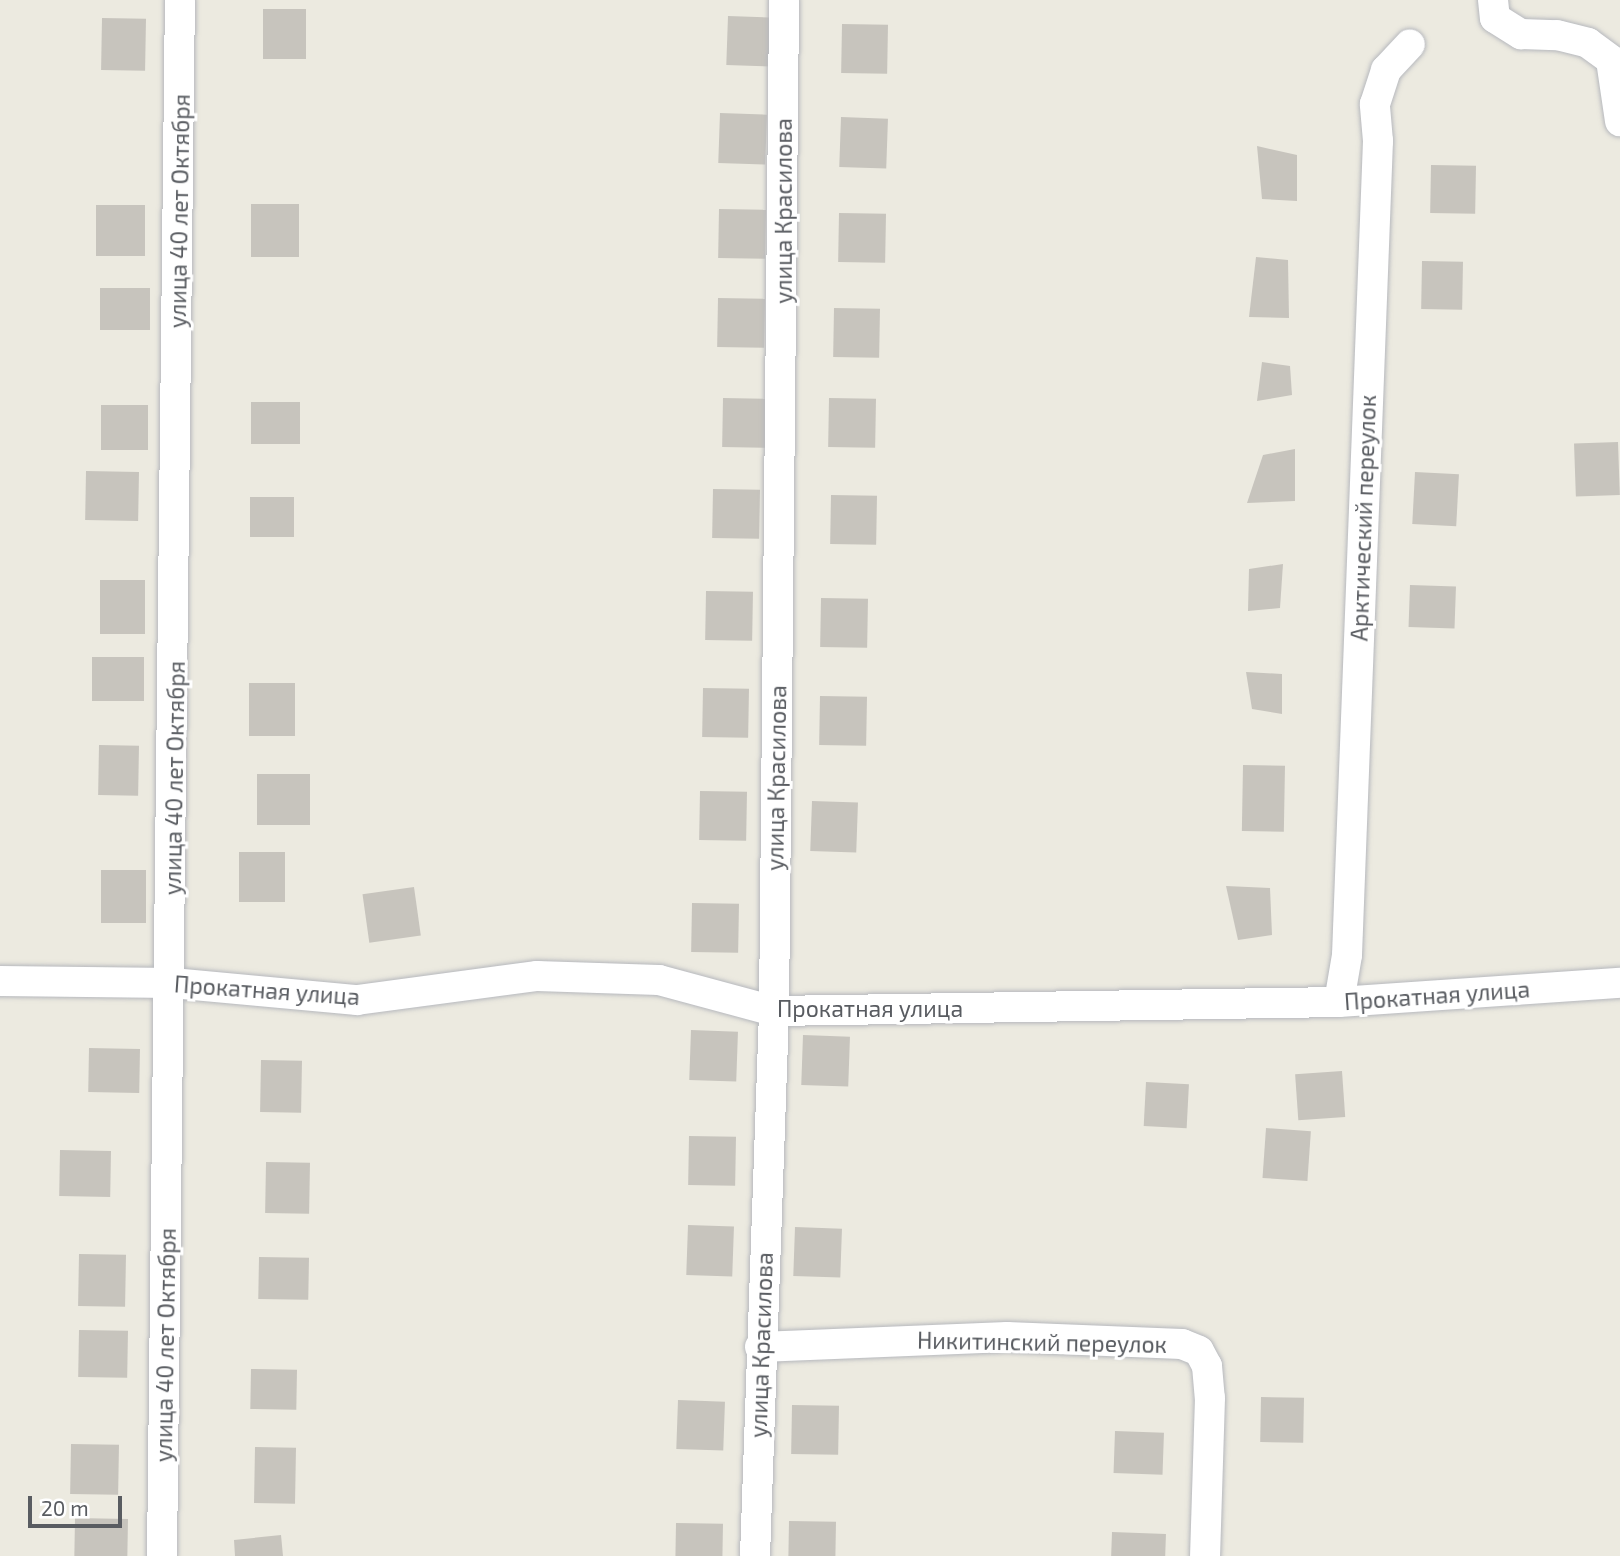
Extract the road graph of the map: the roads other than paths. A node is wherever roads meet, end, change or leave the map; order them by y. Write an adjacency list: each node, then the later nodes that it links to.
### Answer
1 (180, 0): 7 (street, улица 40 лет Октября)
2 (784, 0): 10 (street, улица Красилова)
3 (1493, 0): 5 (street)
4 (1410, 44): 9 (street, Арктический переулок)
5 (1620, 121)
6 (0, 981): 7 (street, Прокатная улица)
7 (172, 983): 10 (street, Прокатная улица); 12 (street, улица 40 лет Октября)
8 (1620, 983): 9 (street, Прокатная улица)
9 (1339, 1002): 10 (street, Прокатная улица)
10 (774, 1011): 11 (street, улица Красилова)
11 (761, 1347): 13 (street, улица Красилова); 14 (street, Никитинский переулок)
12 (163, 1556)
13 (755, 1556)
14 (1205, 1556)

